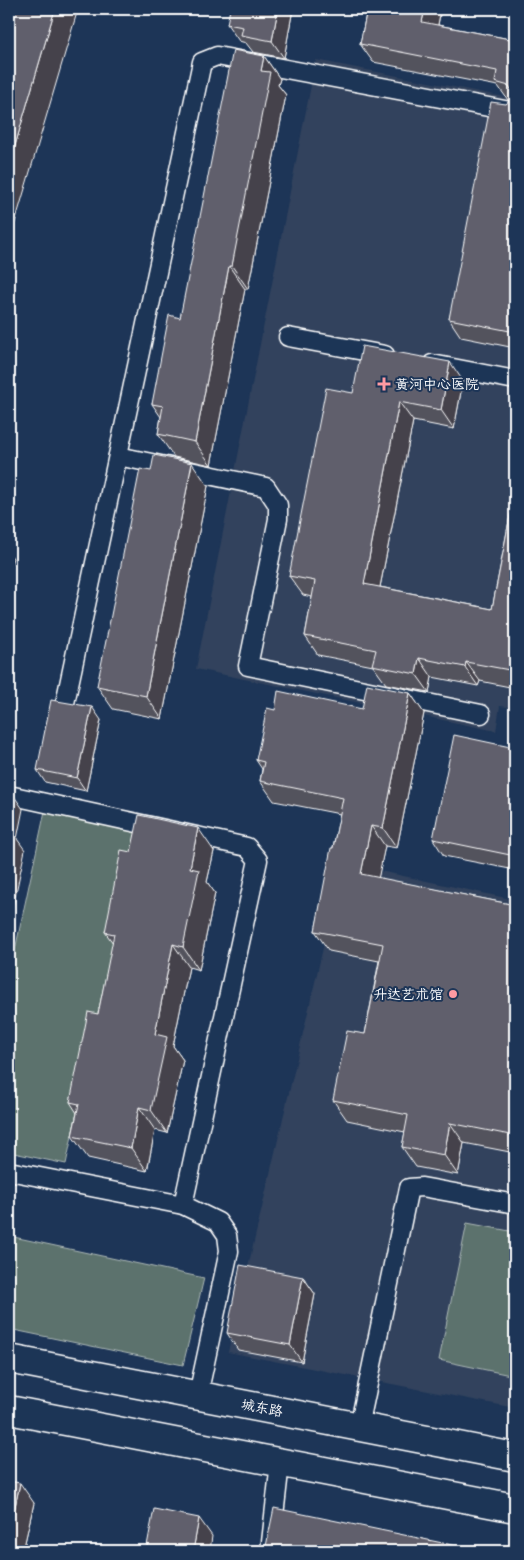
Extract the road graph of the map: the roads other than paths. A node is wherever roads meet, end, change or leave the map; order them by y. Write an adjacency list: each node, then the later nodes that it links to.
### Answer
1 (515, 112): 6 (lane)
2 (288, 337): 3 (lane)
3 (402, 358)
4 (421, 362): 5 (lane)
5 (515, 380)
6 (118, 456): 7 (lane); 8 (lane)
7 (65, 703)
8 (481, 714)
9 (9, 795): 12 (lane)
10 (9, 1171): 12 (lane)
11 (515, 1204): 16 (lane)
12 (183, 1205): 14 (lane)
13 (9, 1359): 14 (main road, 城东路)
14 (198, 1396): 16 (main road, 城东路)
15 (9, 1410): 18 (main road)
16 (359, 1427): 17 (main road, 城东路)
17 (515, 1457)
18 (280, 1463): 19 (main road); 20 (lane)
19 (515, 1508)
20 (270, 1551)

